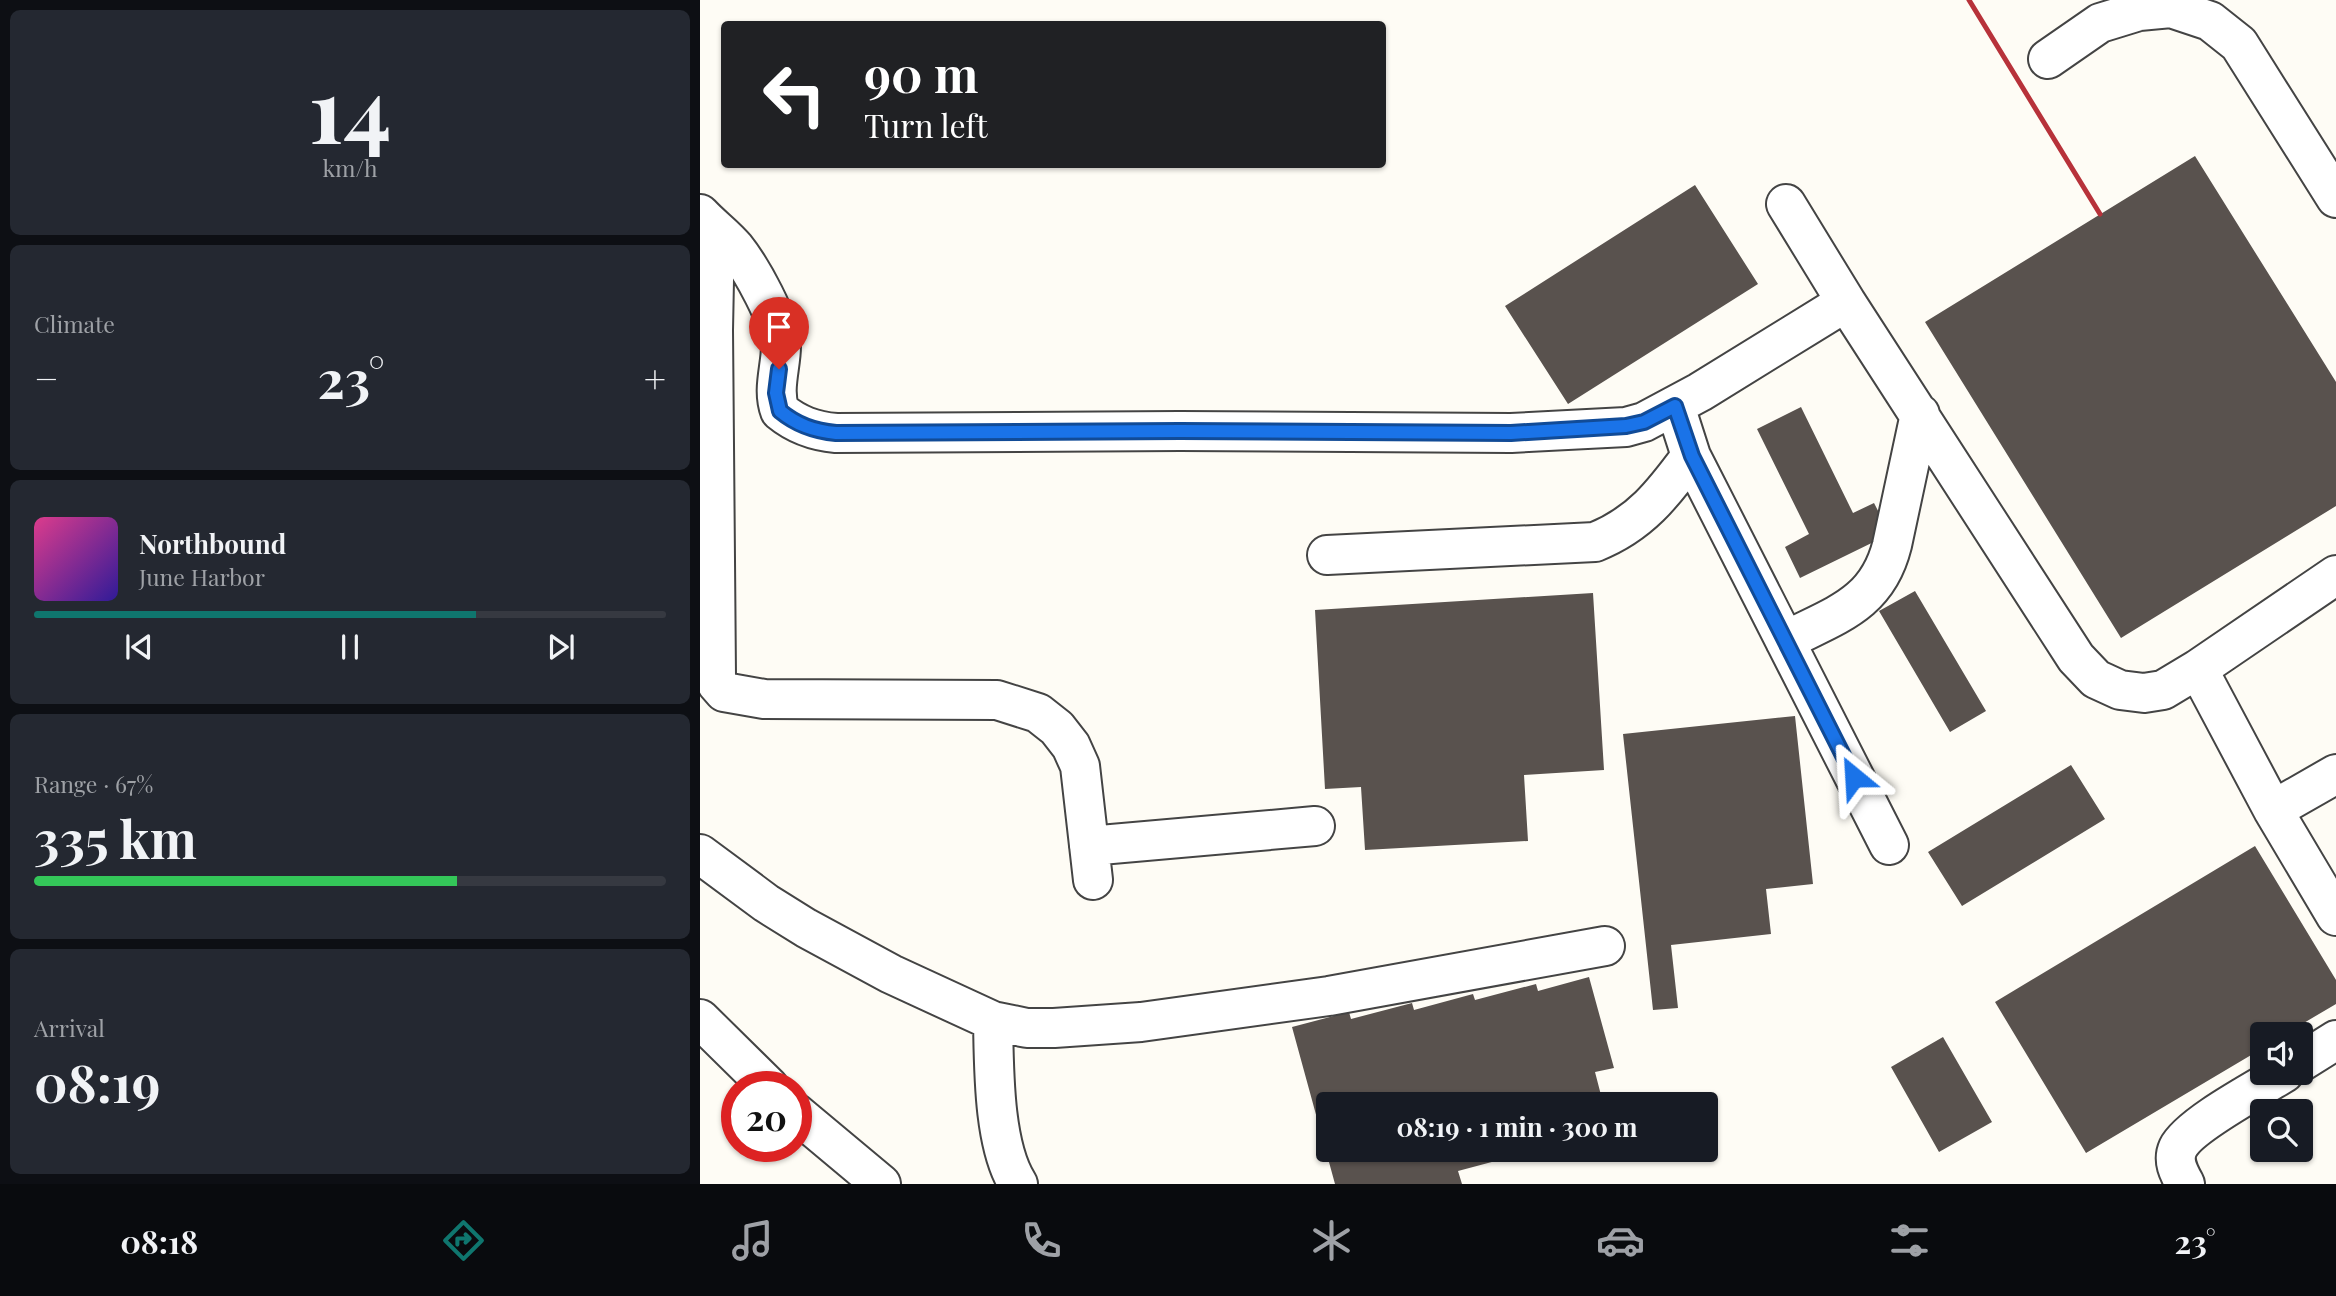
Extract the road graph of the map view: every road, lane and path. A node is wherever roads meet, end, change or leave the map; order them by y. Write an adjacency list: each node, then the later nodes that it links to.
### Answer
1 (2048, 59): 2 (lane)
2 (2336, 198)
3 (1786, 204): 5 (lane)
4 (707, 221): 6 (lane); 15 (lane)
5 (1846, 302): 6 (lane); 7 (lane)
6 (1675, 406): 8 (lane)
7 (1920, 414): 11 (lane); 12 (lane)
8 (1692, 456): 9 (lane); 11 (lane)
9 (1328, 555)
10 (2336, 575): 12 (lane)
11 (1786, 641): 16 (lane)
12 (2198, 669): 14 (lane)
13 (2336, 774): 14 (lane)
14 (2273, 810): 18 (lane)
15 (1315, 826)
16 (1889, 845)
17 (700, 854): 21 (lane)
18 (2336, 916)
19 (1605, 946): 21 (lane)
20 (700, 1019): 24 (lane)
21 (993, 1021): 28 (lane)
22 (2336, 1040): 23 (lane)
23 (2313, 1054)
24 (753, 1071)
25 (2265, 1085): 29 (lane)
26 (812, 1126): 27 (lane)
27 (881, 1184)
28 (1018, 1184)
29 (2185, 1184)

